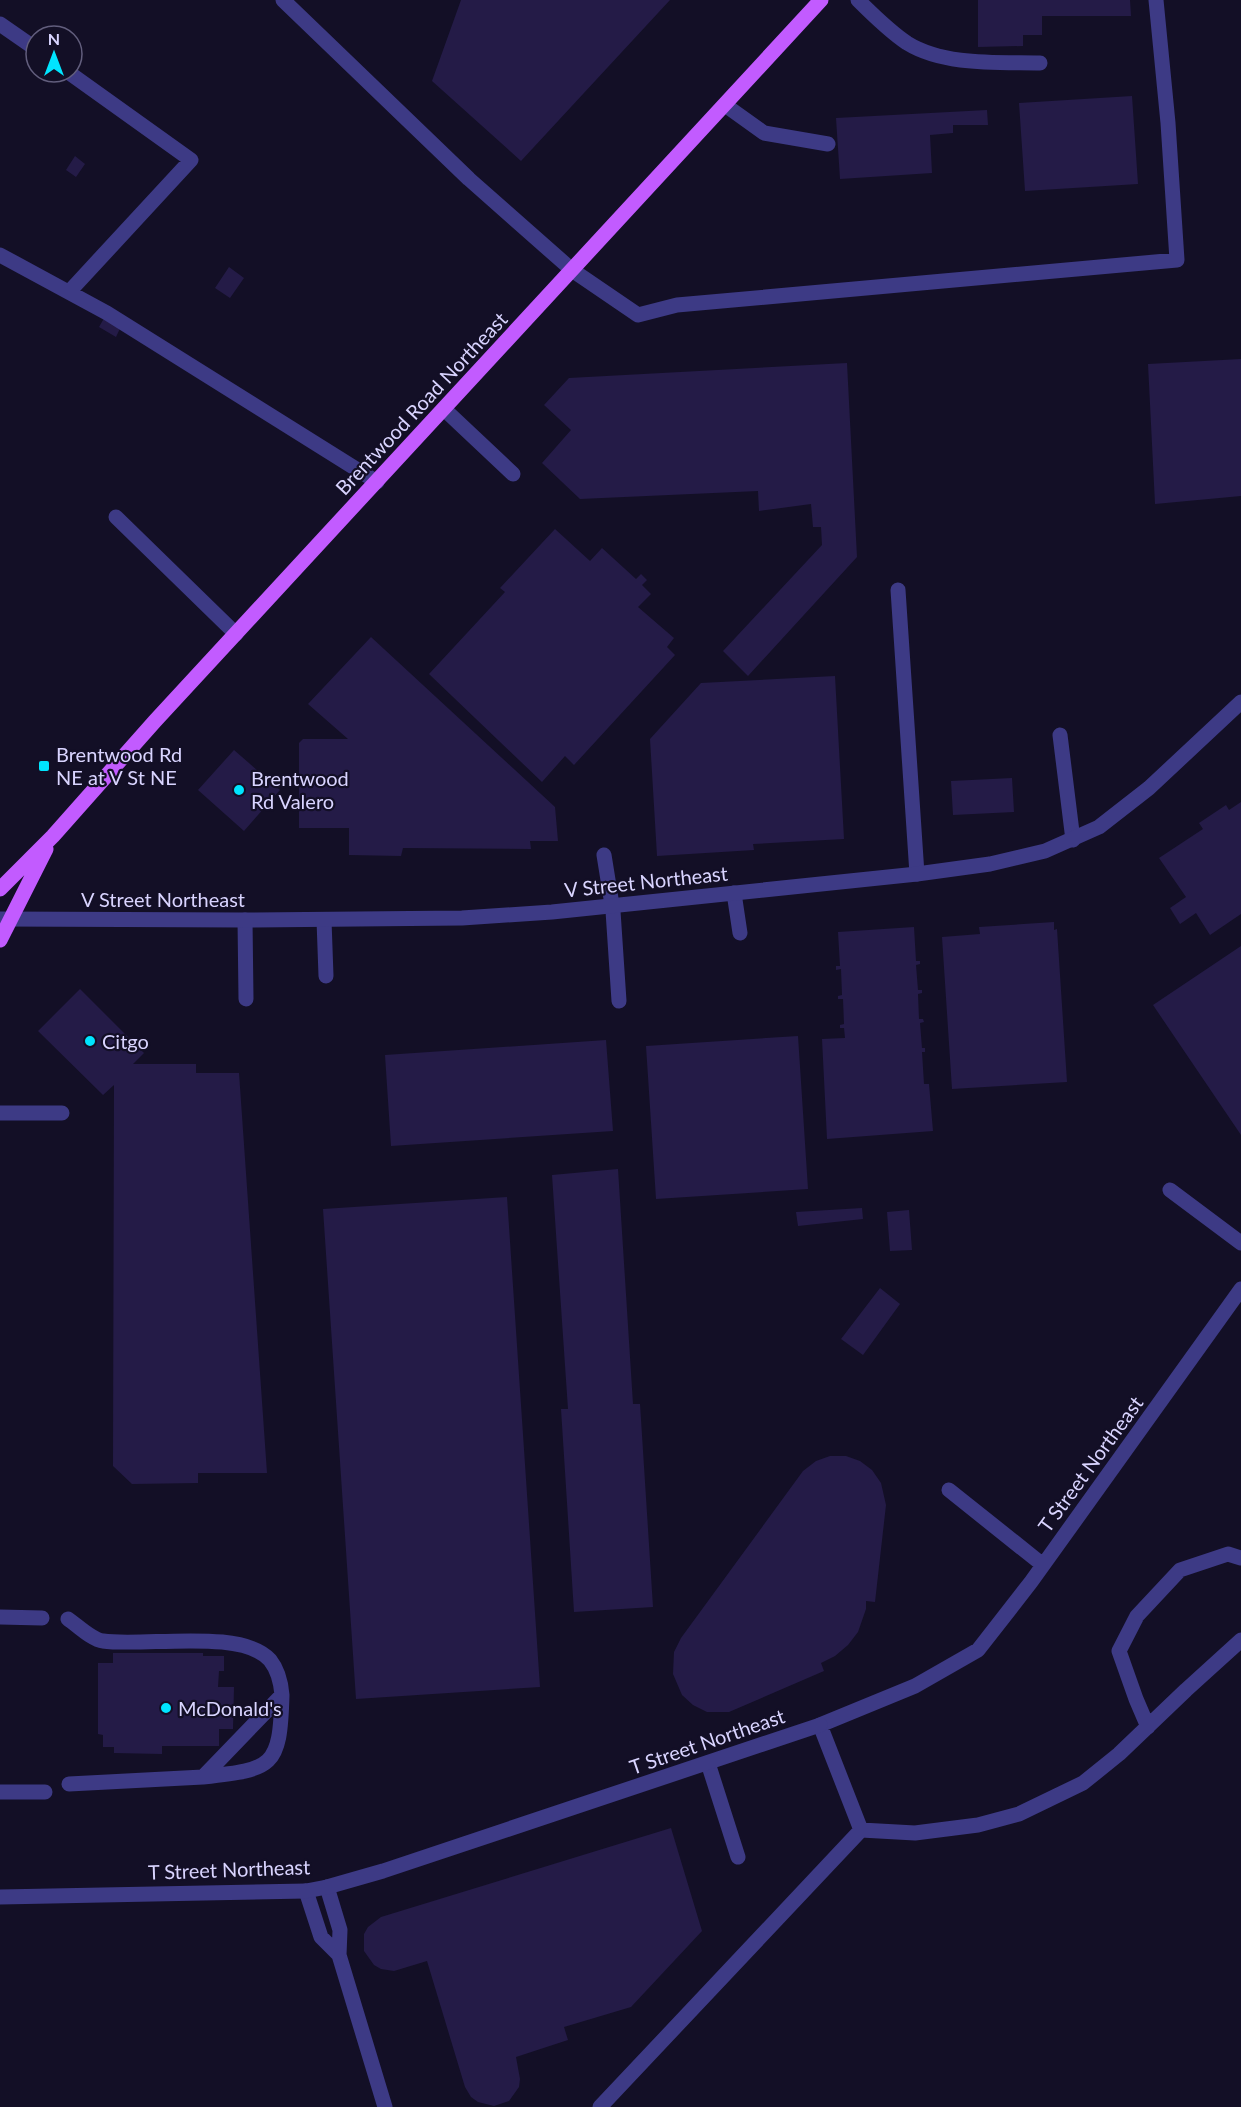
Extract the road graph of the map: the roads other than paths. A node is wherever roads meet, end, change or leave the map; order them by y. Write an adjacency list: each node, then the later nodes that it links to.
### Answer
1 (283, 0): 12 (street)
2 (821, 0): 9 (main road, Brentwood Road Northeast)
3 (858, 0): 7 (street)
4 (1156, 0): 12 (street)
5 (0, 24): 6 (street)
6 (24, 41)
7 (1040, 63)
8 (84, 83): 13 (street)
9 (725, 105): 10 (street); 12 (main road, Brentwood Road Northeast)
10 (828, 144)
11 (0, 255): 13 (street)
12 (572, 270): 14 (main road, Brentwood Road Northeast)
13 (69, 292): 16 (street)
14 (444, 409): 15 (street); 16 (main road, Brentwood Road Northeast)
15 (513, 474)
16 (377, 482): 19 (main road, Brentwood Road Northeast)
17 (116, 517): 19 (street)
18 (898, 590): 25 (street)
19 (236, 634): 22 (main road, Brentwood Road Northeast)
20 (1241, 702): 23 (street, V Street Northeast)
21 (1060, 735): 23 (street)
22 (53, 836): 26 (main road); 29 (main road)
23 (1073, 840): 25 (street, V Street Northeast)
24 (604, 855): 28 (street)
25 (917, 874): 27 (street, V Street Northeast)
26 (0, 889)
27 (734, 893): 28 (street, V Street Northeast); 32 (street)
28 (612, 906): 31 (street, V Street Northeast); 36 (street)
29 (5, 919): 30 (street, V Street Northeast); 33 (main road)
30 (245, 920): 31 (street, V Street Northeast); 35 (street)
31 (324, 920): 34 (street)
32 (740, 933)
33 (0, 940)
34 (326, 976)
35 (246, 999)
36 (619, 1001)
37 (0, 1113): 38 (street)
38 (62, 1113)
39 (1170, 1190): 40 (street)
40 (1241, 1243)
41 (1241, 1289): 44 (street, T Street Northeast)
42 (949, 1490): 44 (street)
43 (1241, 1558): 51 (street)
44 (1043, 1565): 50 (street, T Street Northeast)
45 (0, 1617): 46 (street)
46 (42, 1618)
47 (68, 1618): 49 (street)
48 (1241, 1641): 51 (street)
49 (282, 1695): 53 (street); 53 (street)
50 (820, 1725): 52 (street, T Street Northeast); 57 (street)
51 (1148, 1726): 57 (street)
52 (708, 1763): 58 (street); 59 (street, T Street Northeast)
53 (203, 1777): 54 (street)
54 (69, 1784)
55 (0, 1792): 56 (street)
56 (45, 1792)
57 (861, 1830): 64 (street)
58 (738, 1857)
59 (327, 1887): 60 (street, T Street Northeast); 62 (street)
60 (306, 1891): 61 (street, T Street Northeast); 62 (street)
61 (0, 1897)
62 (339, 1955): 63 (street)
63 (385, 2107)
64 (600, 2107)

